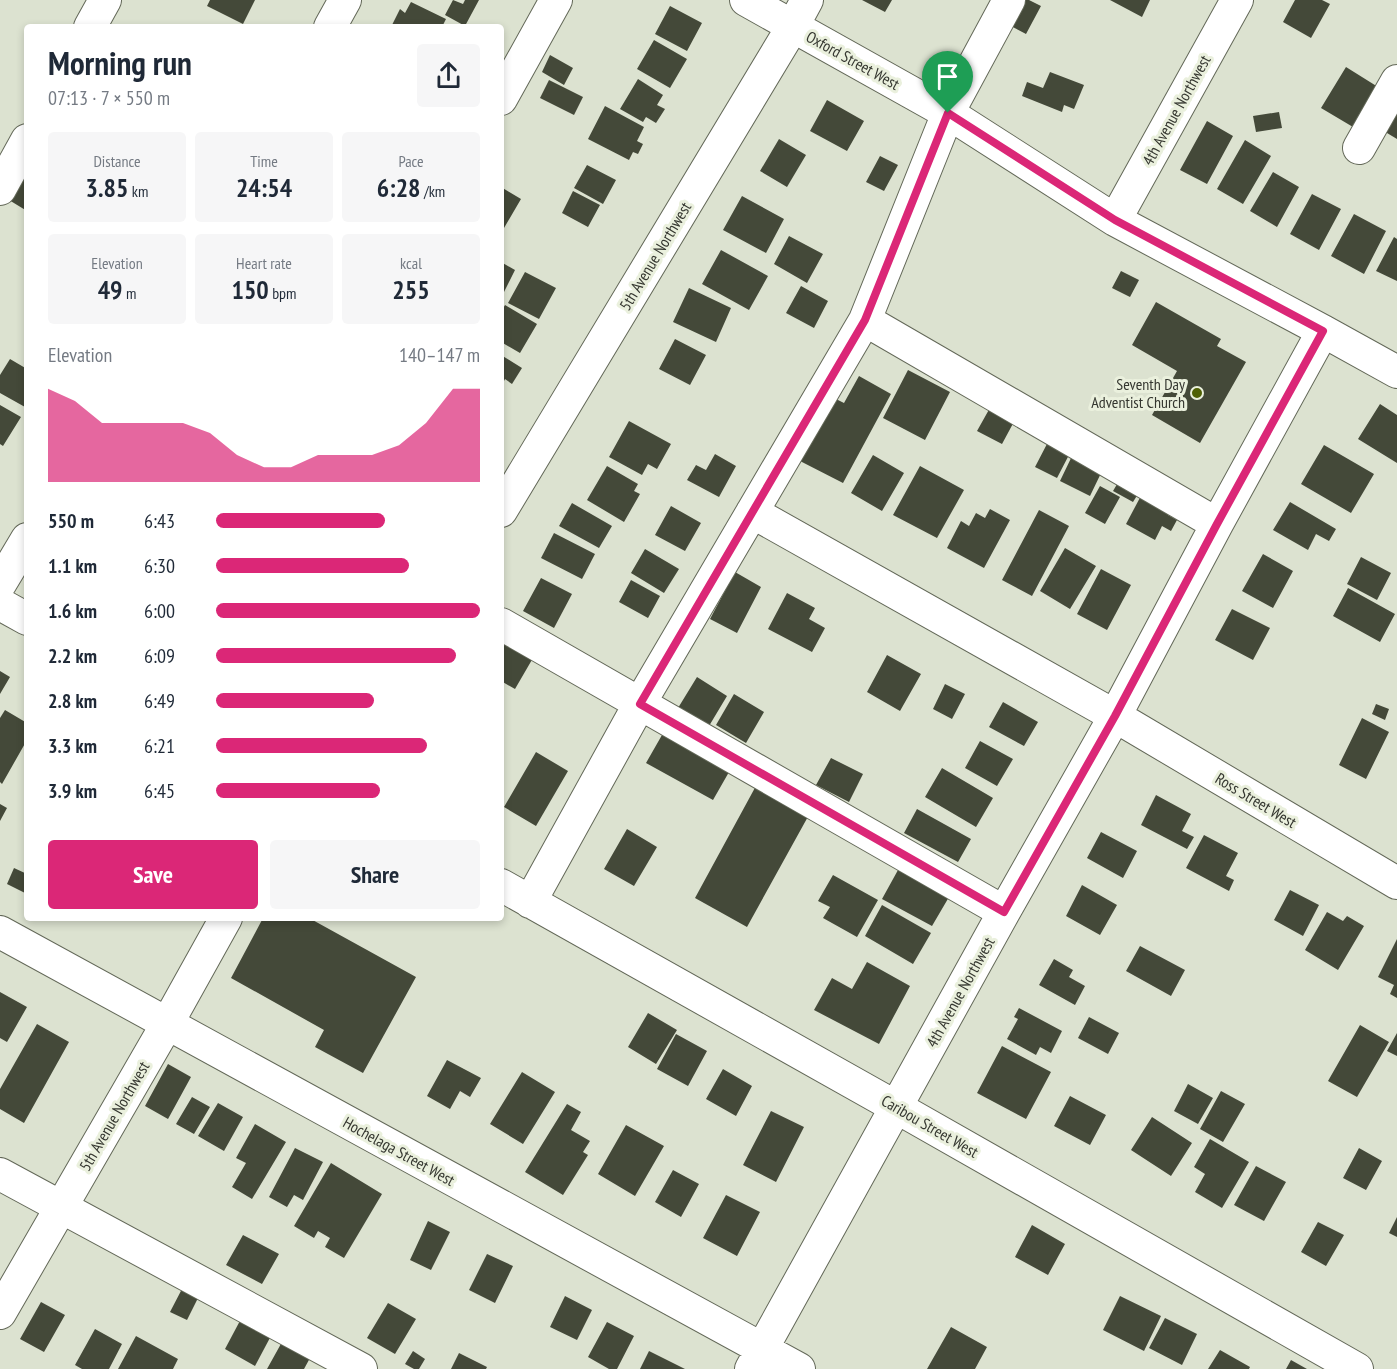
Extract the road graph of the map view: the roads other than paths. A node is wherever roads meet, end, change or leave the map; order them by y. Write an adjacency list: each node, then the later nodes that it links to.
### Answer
1 (105, 0): 8 (street)
2 (345, 0): 9 (street)
3 (556, 0): 11 (street)
4 (746, 0): 7 (street, Oxford Street West)
5 (1009, 0): 12 (street)
6 (1237, 0): 16 (street, 4th Avenue Northwest)
7 (800, 13): 12 (street, Oxford Street West); 20 (street, 5th Avenue Northwest)
8 (92, 24)
9 (332, 24)
10 (1397, 81): 14 (street)
11 (504, 94)
12 (948, 113): 16 (street, Oxford Street West); 17 (street)
13 (24, 145): 15 (street)
14 (1359, 148)
15 (0, 189)
16 (1115, 220): 18 (street, Oxford Street West)
17 (865, 320): 21 (street); 22 (street)
18 (1323, 331): 19 (street, Oxford Street West); 22 (street, 4th Avenue Northwest)
19 (1397, 372)
20 (504, 506)
21 (752, 512): 28 (street); 29 (street, Ross Street West)
22 (1217, 524): 29 (street, 4th Avenue Northwest)
23 (24, 544): 24 (street)
24 (0, 584)
25 (0, 604): 26 (street)
26 (24, 618)
27 (504, 626): 28 (street)
28 (640, 704): 32 (street); 33 (street)
29 (1115, 716): 30 (street, Ross Street West); 33 (street, 4th Avenue Northwest)
30 (1397, 884)
31 (504, 887): 32 (street, Caribou Street West)
32 (530, 902): 37 (street, Caribou Street West)
33 (1004, 912): 37 (street, 4th Avenue Northwest)
34 (224, 921): 36 (street, 5th Avenue Northwest)
35 (0, 932): 36 (street, Hochelaga Street West)
36 (168, 1024): 39 (street, 5th Avenue Northwest); 41 (street, Hochelaga Street West)
37 (896, 1107): 41 (street, 4th Avenue Northwest); 44 (street, Caribou Street West)
38 (0, 1174): 39 (street)
39 (61, 1208): 40 (street, 5th Avenue Northwest); 42 (street)
40 (0, 1313)
41 (757, 1359): 43 (street, Hochelaga Street West)
42 (361, 1369)
43 (799, 1369)
44 (1357, 1369)

